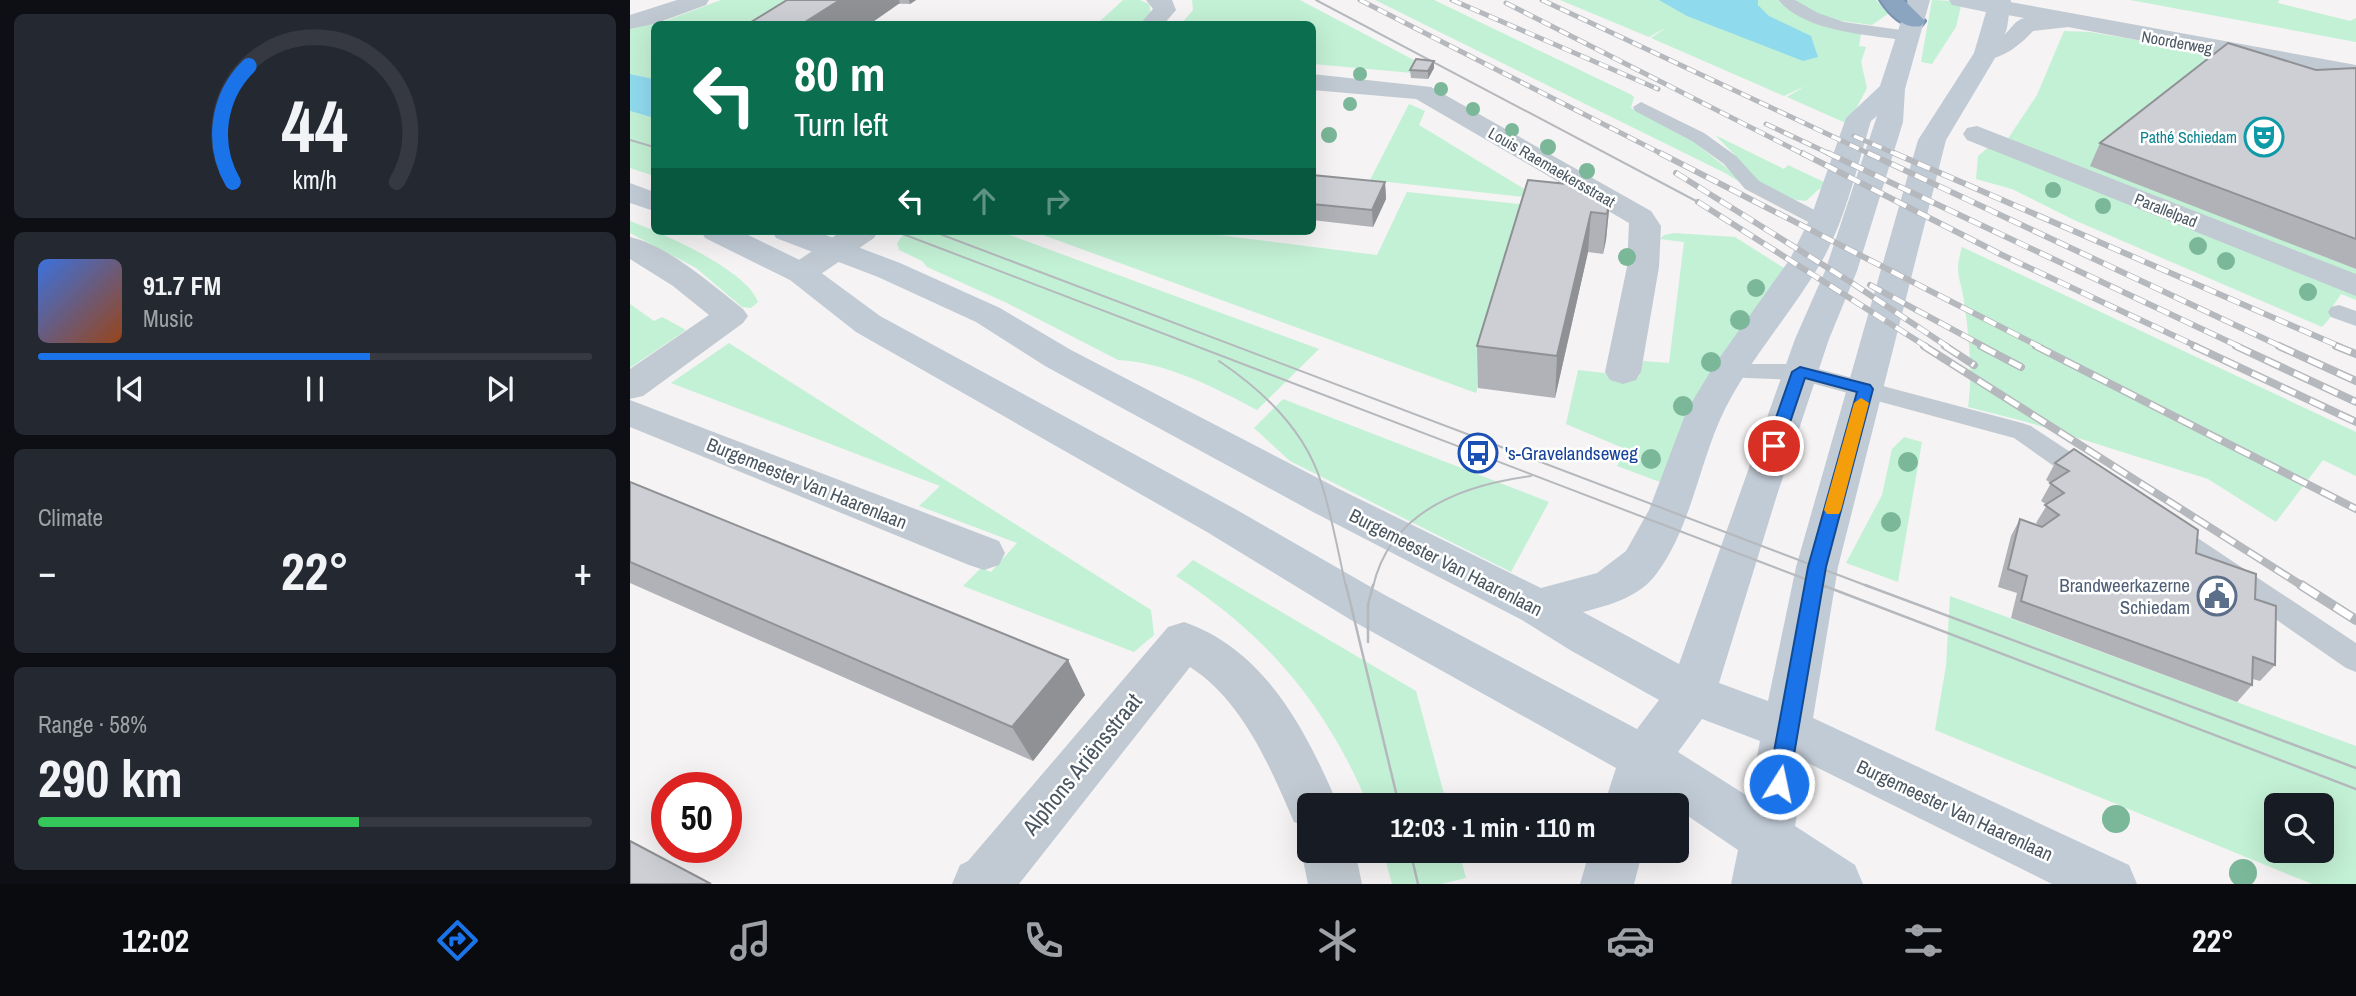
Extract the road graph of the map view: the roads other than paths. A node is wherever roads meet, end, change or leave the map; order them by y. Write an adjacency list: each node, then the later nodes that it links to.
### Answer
1 (698, 0): 10 (street)
2 (1157, 0): 9 (street)
3 (1785, 0): 8 (lane)
4 (1891, 0): 8 (highway)
5 (1959, 0): 6 (main road)
6 (2000, 4): 7 (street, Noorderweg); 11 (main road)
7 (2072, 11): 11 (street); 12 (street, Noorderweg); 13 (street, Noorderweg)
8 (1913, 19): 15 (main road)
9 (1154, 21)
10 (630, 22)
11 (1986, 53): 34 (main road)
12 (2356, 53)
13 (2356, 73)
14 (1316, 82): 30 (street, Louis Raemaekersstraat)
15 (1892, 89): 22 (main road); 32 (main road)
16 (1641, 107): 22 (lane)
17 (1977, 134): 29 (street, Parallelpad)
18 (630, 176): 19 (main road)
19 (651, 183)
20 (630, 192): 21 (main road)
21 (651, 201)
22 (1823, 222): 31 (main road)
23 (724, 235): 28 (main road)
24 (799, 235): 27 (main road, Burgemeester Van Haarenlaan)
25 (857, 235): 27 (street)
26 (630, 246): 33 (street)
27 (836, 248): 28 (street); 39 (main road, Burgemeester Van Haarenlaan)
28 (801, 273): 43 (main road)
29 (2356, 286)
30 (1623, 372)
31 (1728, 372): 32 (lane); 39 (main road)
32 (1800, 372): 34 (lane); 41 (main road)
33 (630, 387)
34 (1865, 389): 36 (lane); 42 (main road)
35 (630, 413): 38 (street, Burgemeester Van Haarenlaan)
36 (2103, 487)
37 (2149, 518): 40 (lane)
38 (984, 553)
39 (1538, 607): 41 (main road, Burgemeester Van Haarenlaan)
40 (2356, 659)
41 (1692, 694): 42 (main road, Burgemeester Van Haarenlaan); 43 (main road)
42 (1789, 730): 45 (main road); 52 (main road, Burgemeester Van Haarenlaan)
43 (1637, 782): 45 (main road)
44 (1306, 793): 48 (street, Alphons Ariënsstraat)
45 (1764, 861): 51 (main road)
46 (1331, 863): 49 (street)
47 (1613, 863): 50 (main road)
48 (979, 884)
49 (1335, 884)
50 (1607, 884)
51 (1836, 884)
52 (2110, 884)

